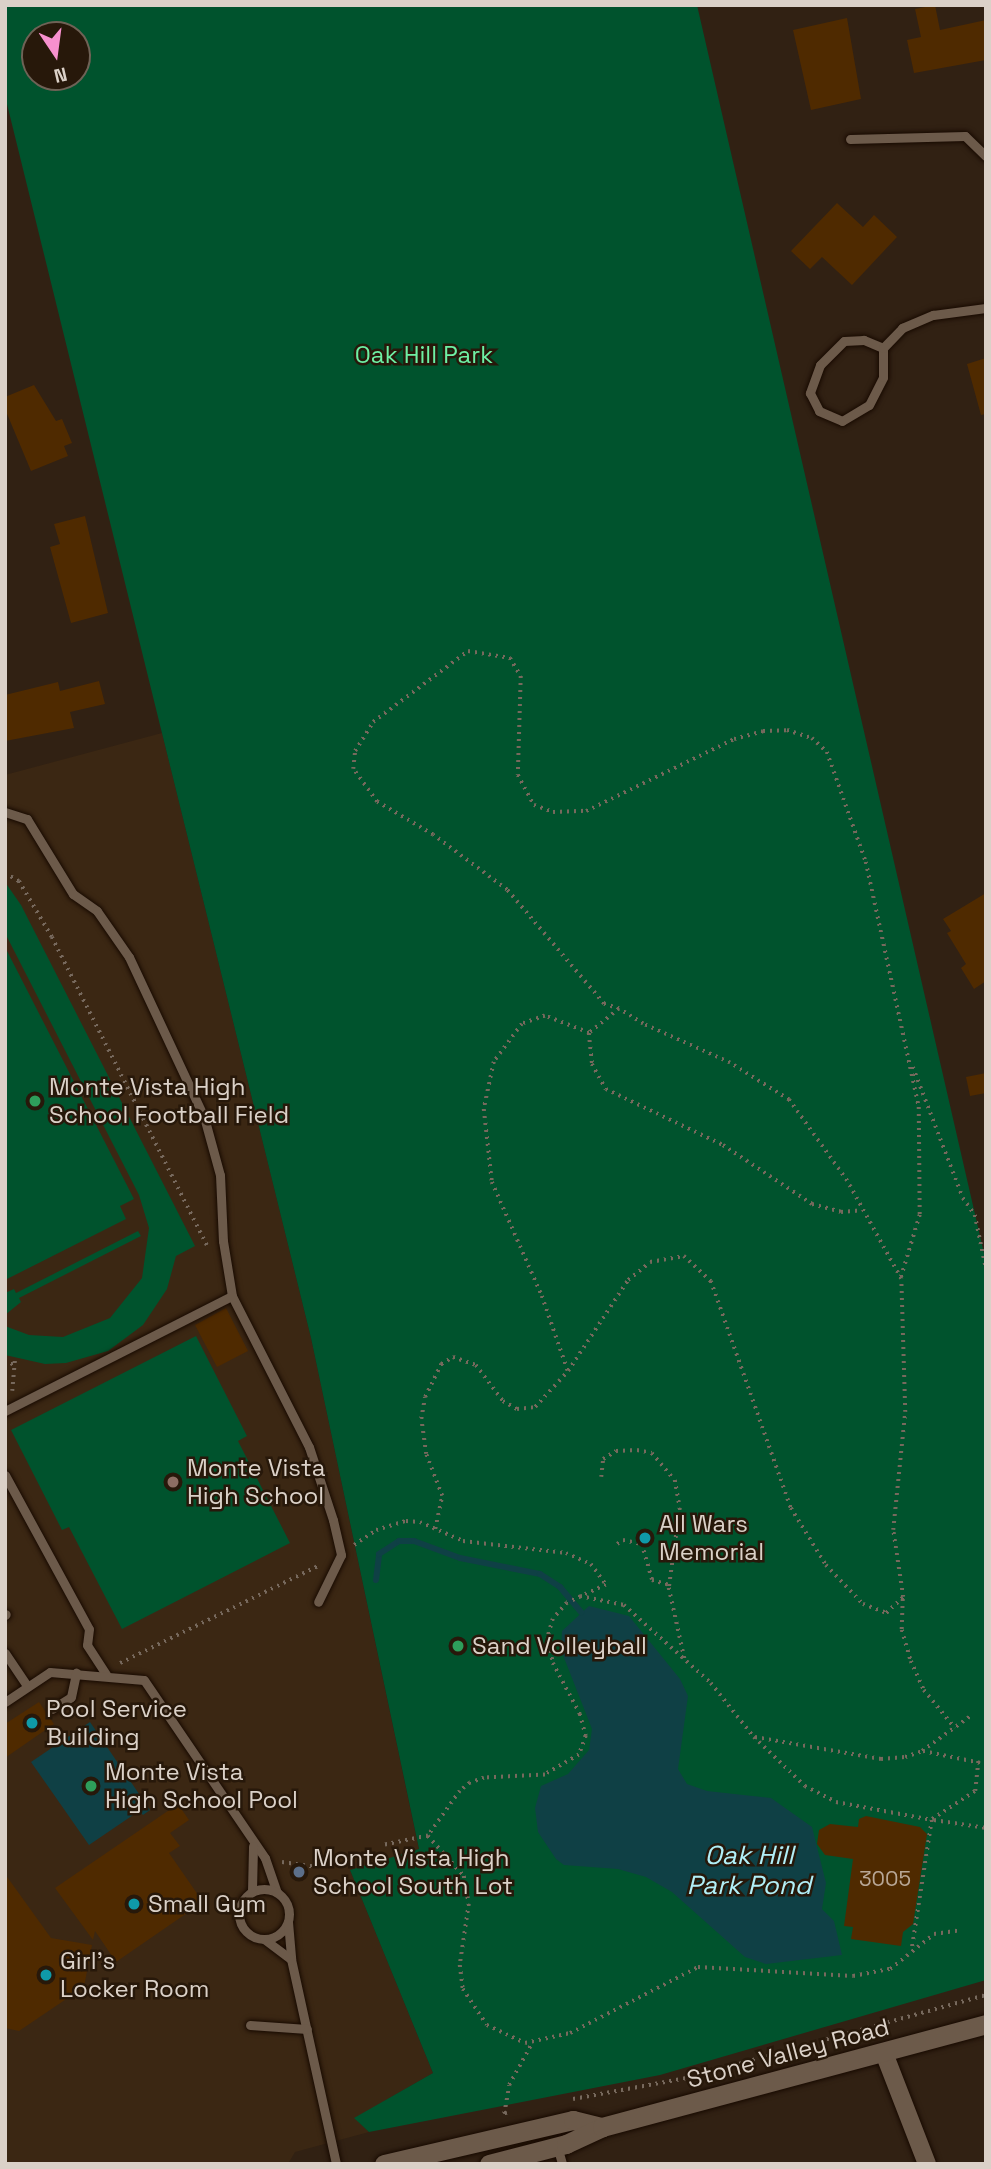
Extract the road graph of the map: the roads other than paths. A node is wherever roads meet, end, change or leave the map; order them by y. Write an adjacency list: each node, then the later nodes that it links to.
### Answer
1 (850, 139): 2 (lane)
2 (986, 156)
3 (986, 308): 4 (lane)
4 (883, 348): 4 (lane)
5 (5, 812): 6 (lane)
6 (232, 1296): 7 (lane); 9 (lane)
7 (5, 1411)
8 (5, 1475): 12 (lane)
9 (317, 1602)
10 (5, 1653): 13 (lane)
11 (76, 1673): 12 (lane); 13 (lane); 15 (lane)
12 (106, 1674): 16 (lane)
13 (27, 1686): 14 (lane)
14 (5, 1702)
15 (52, 1709)
16 (253, 1846): 17 (lane); 18 (lane)
17 (252, 1891): 18 (lane); 20 (lane)
18 (277, 1892): 19 (lane)
19 (288, 1922): 20 (lane); 21 (lane)
20 (264, 1939): 21 (lane)
21 (291, 1959): 24 (lane)
22 (986, 2024): 25 (street, Stone Valley Road)
23 (250, 2025): 24 (lane)
24 (307, 2029): 28 (lane)
25 (884, 2053): 26 (street, Stone Valley Road); 31 (street)
26 (602, 2127): 27 (street, Stone Valley Road); 29 (street, Stone Valley Road)
27 (560, 2155): 30 (street, Stone Valley Road)
28 (335, 2164)
29 (384, 2164)
30 (489, 2164)
31 (927, 2164)

